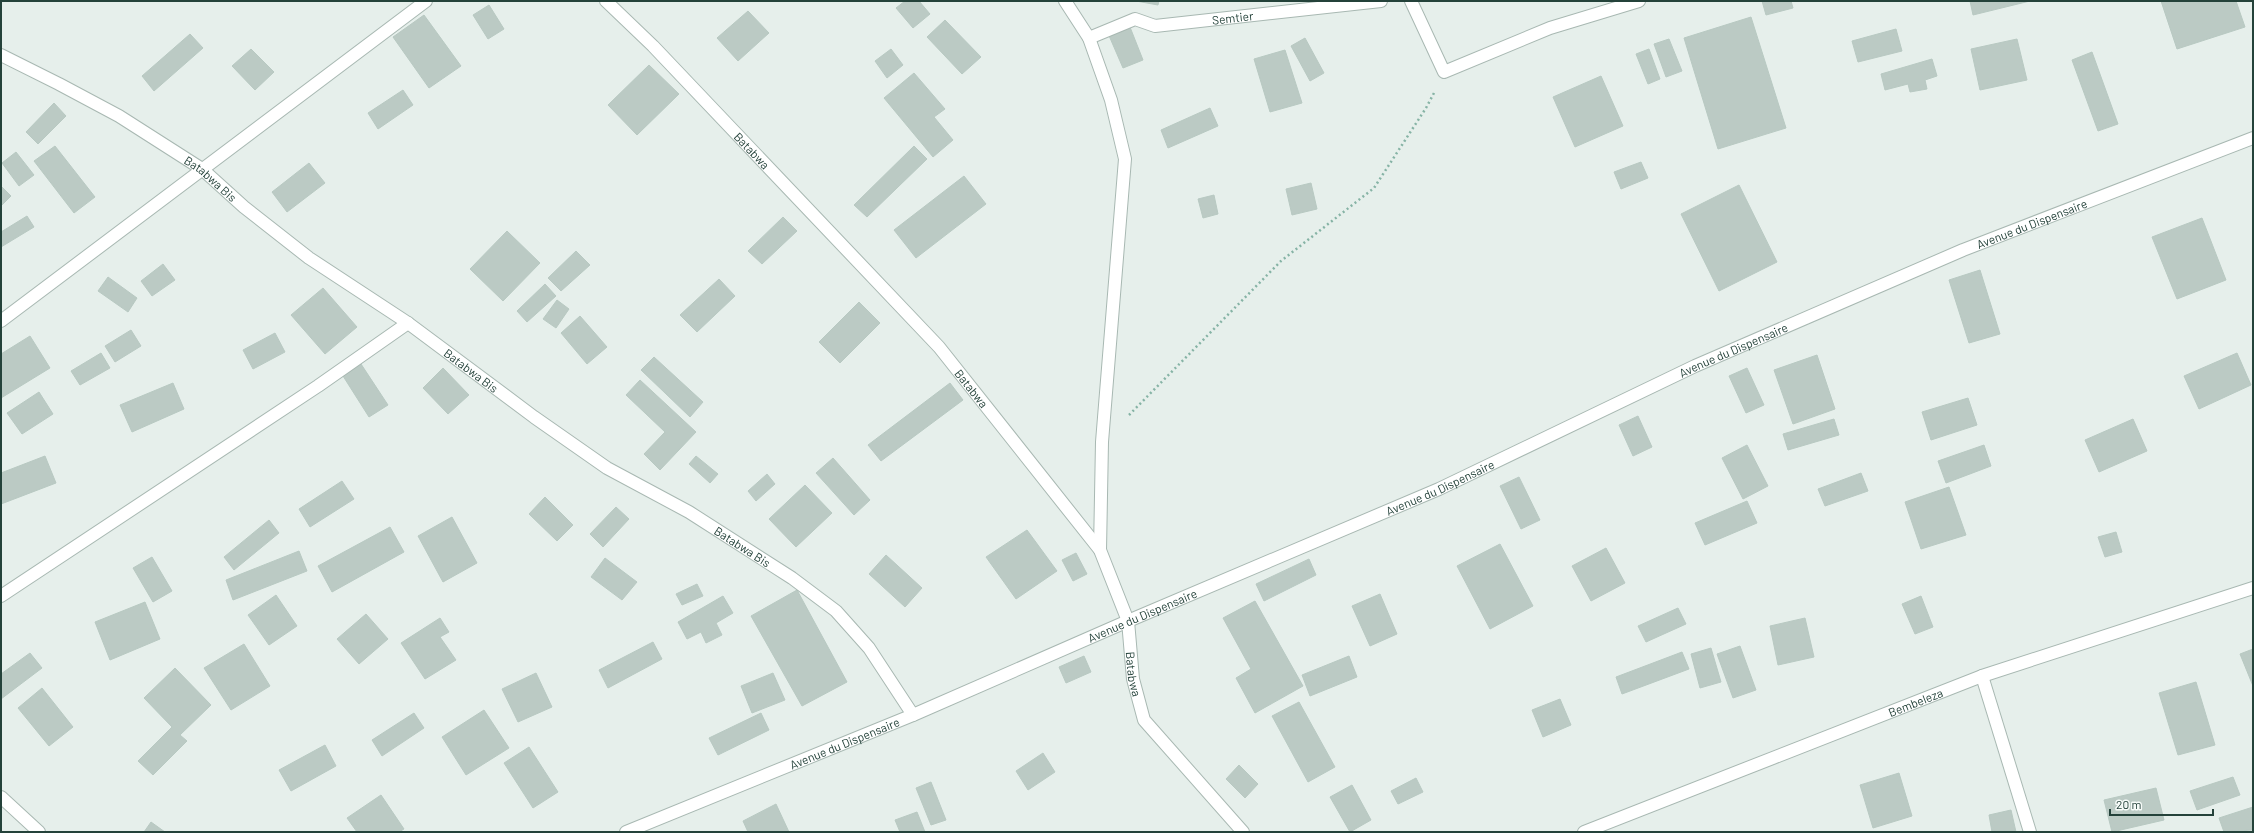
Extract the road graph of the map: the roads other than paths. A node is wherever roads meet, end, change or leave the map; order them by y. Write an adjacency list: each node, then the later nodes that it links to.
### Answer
1 (426, 1): 10 (street)
2 (606, 1): 13 (street, Batabwa)
3 (1065, 1): 7 (street)
4 (1380, 1): 7 (street, Semtier)
5 (1411, 1): 6 (street)
6 (1640, 1)
7 (1089, 38): 13 (street)
8 (1, 55): 10 (street, Batabwa Bis)
9 (2253, 138): 16 (street, Avenue du Dispensaire)
10 (202, 169): 11 (street); 12 (street, Batabwa Bis)
11 (1, 321)
12 (408, 323): 15 (street); 18 (street, Batabwa Bis)
13 (1100, 550): 16 (street, Batabwa)
14 (2253, 588): 17 (street, Bembeleza)
15 (1, 596)
16 (1128, 621): 18 (street, Avenue du Dispensaire); 22 (street, Batabwa)
17 (1982, 676): 23 (street, Bembeleza); 24 (street)
18 (914, 715): 21 (street, Avenue du Dispensaire)
19 (1, 797): 20 (street)
20 (38, 832)
21 (626, 832)
22 (1243, 832)
23 (1584, 832)
24 (2030, 832)

